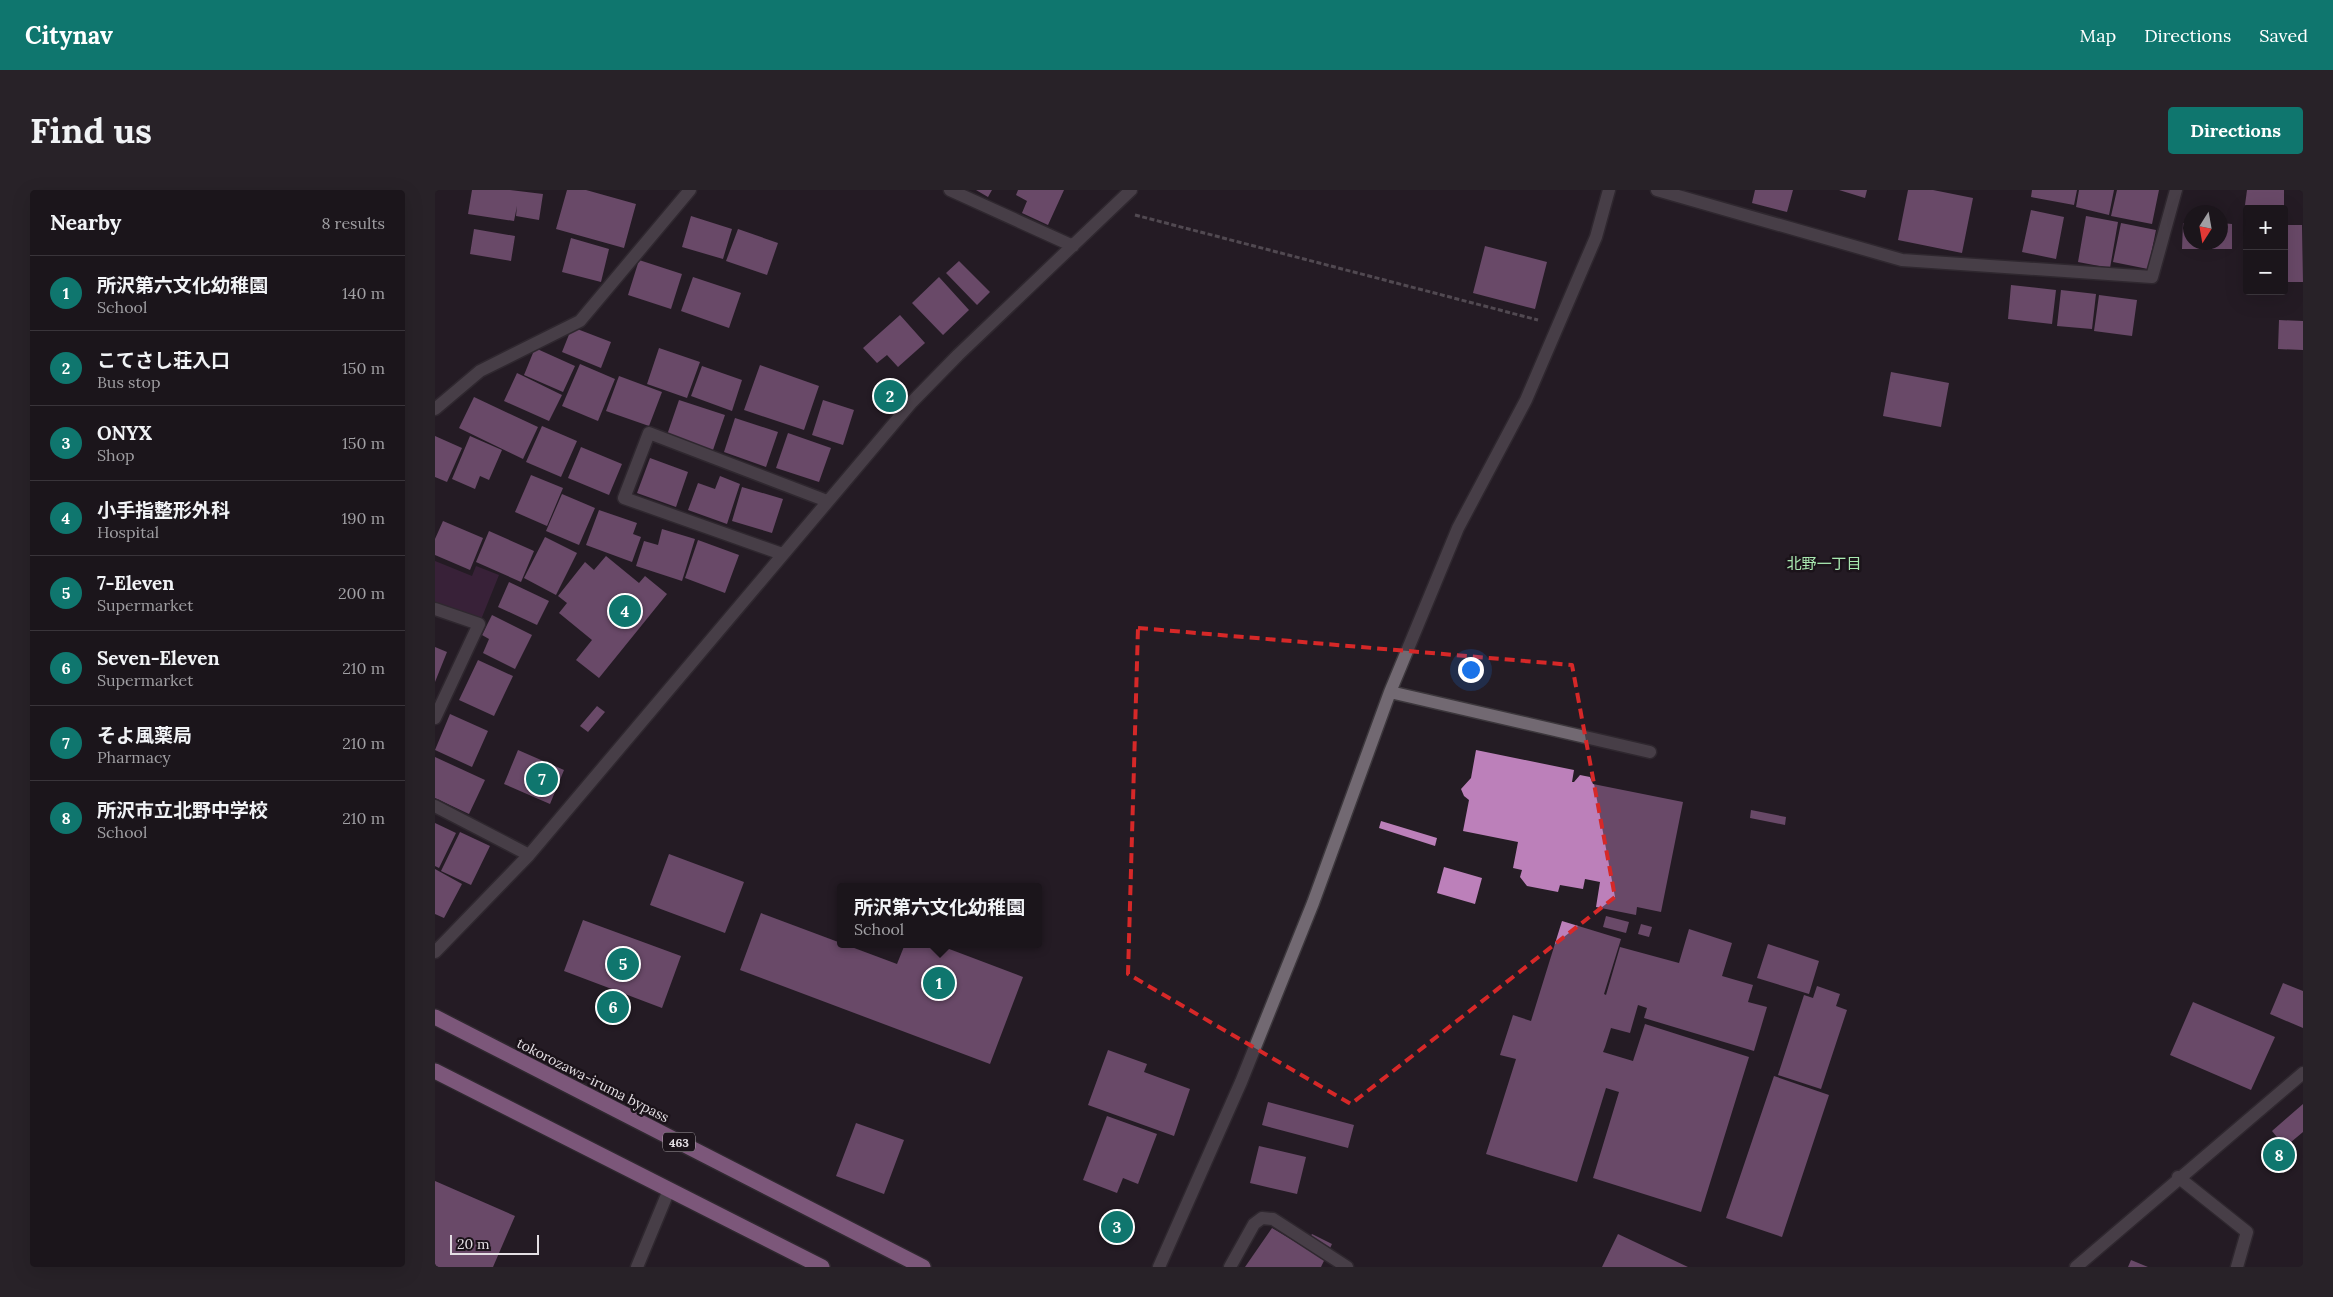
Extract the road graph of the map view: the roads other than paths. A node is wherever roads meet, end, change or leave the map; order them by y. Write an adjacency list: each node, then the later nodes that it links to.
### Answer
1 (690, 190): 8 (street)
2 (951, 190): 7 (street)
3 (1131, 190): 7 (street)
4 (1609, 190): 12 (street)
5 (1657, 190): 6 (street)
6 (2176, 190)
7 (1073, 246): 9 (street)
8 (435, 410)
9 (827, 501): 10 (street); 10 (street)
10 (783, 554): 16 (street)
11 (435, 609): 13 (street)
12 (1390, 692): 14 (street); 26 (street)
13 (435, 718)
14 (1650, 752)
15 (435, 806): 16 (street)
16 (529, 855): 17 (street)
17 (435, 952)
18 (435, 1017): 25 (highway, tokorozawa-iruma bypass / 463)
19 (435, 1071): 22 (highway)
20 (2303, 1073): 21 (street)
21 (2178, 1177): 29 (street); 30 (street)
22 (669, 1190): 23 (street); 24 (highway)
23 (637, 1267)
24 (822, 1267)
25 (923, 1267)
26 (1159, 1267)
27 (1230, 1267): 28 (street)
28 (1347, 1267)
29 (2076, 1267)
30 (2237, 1267)

